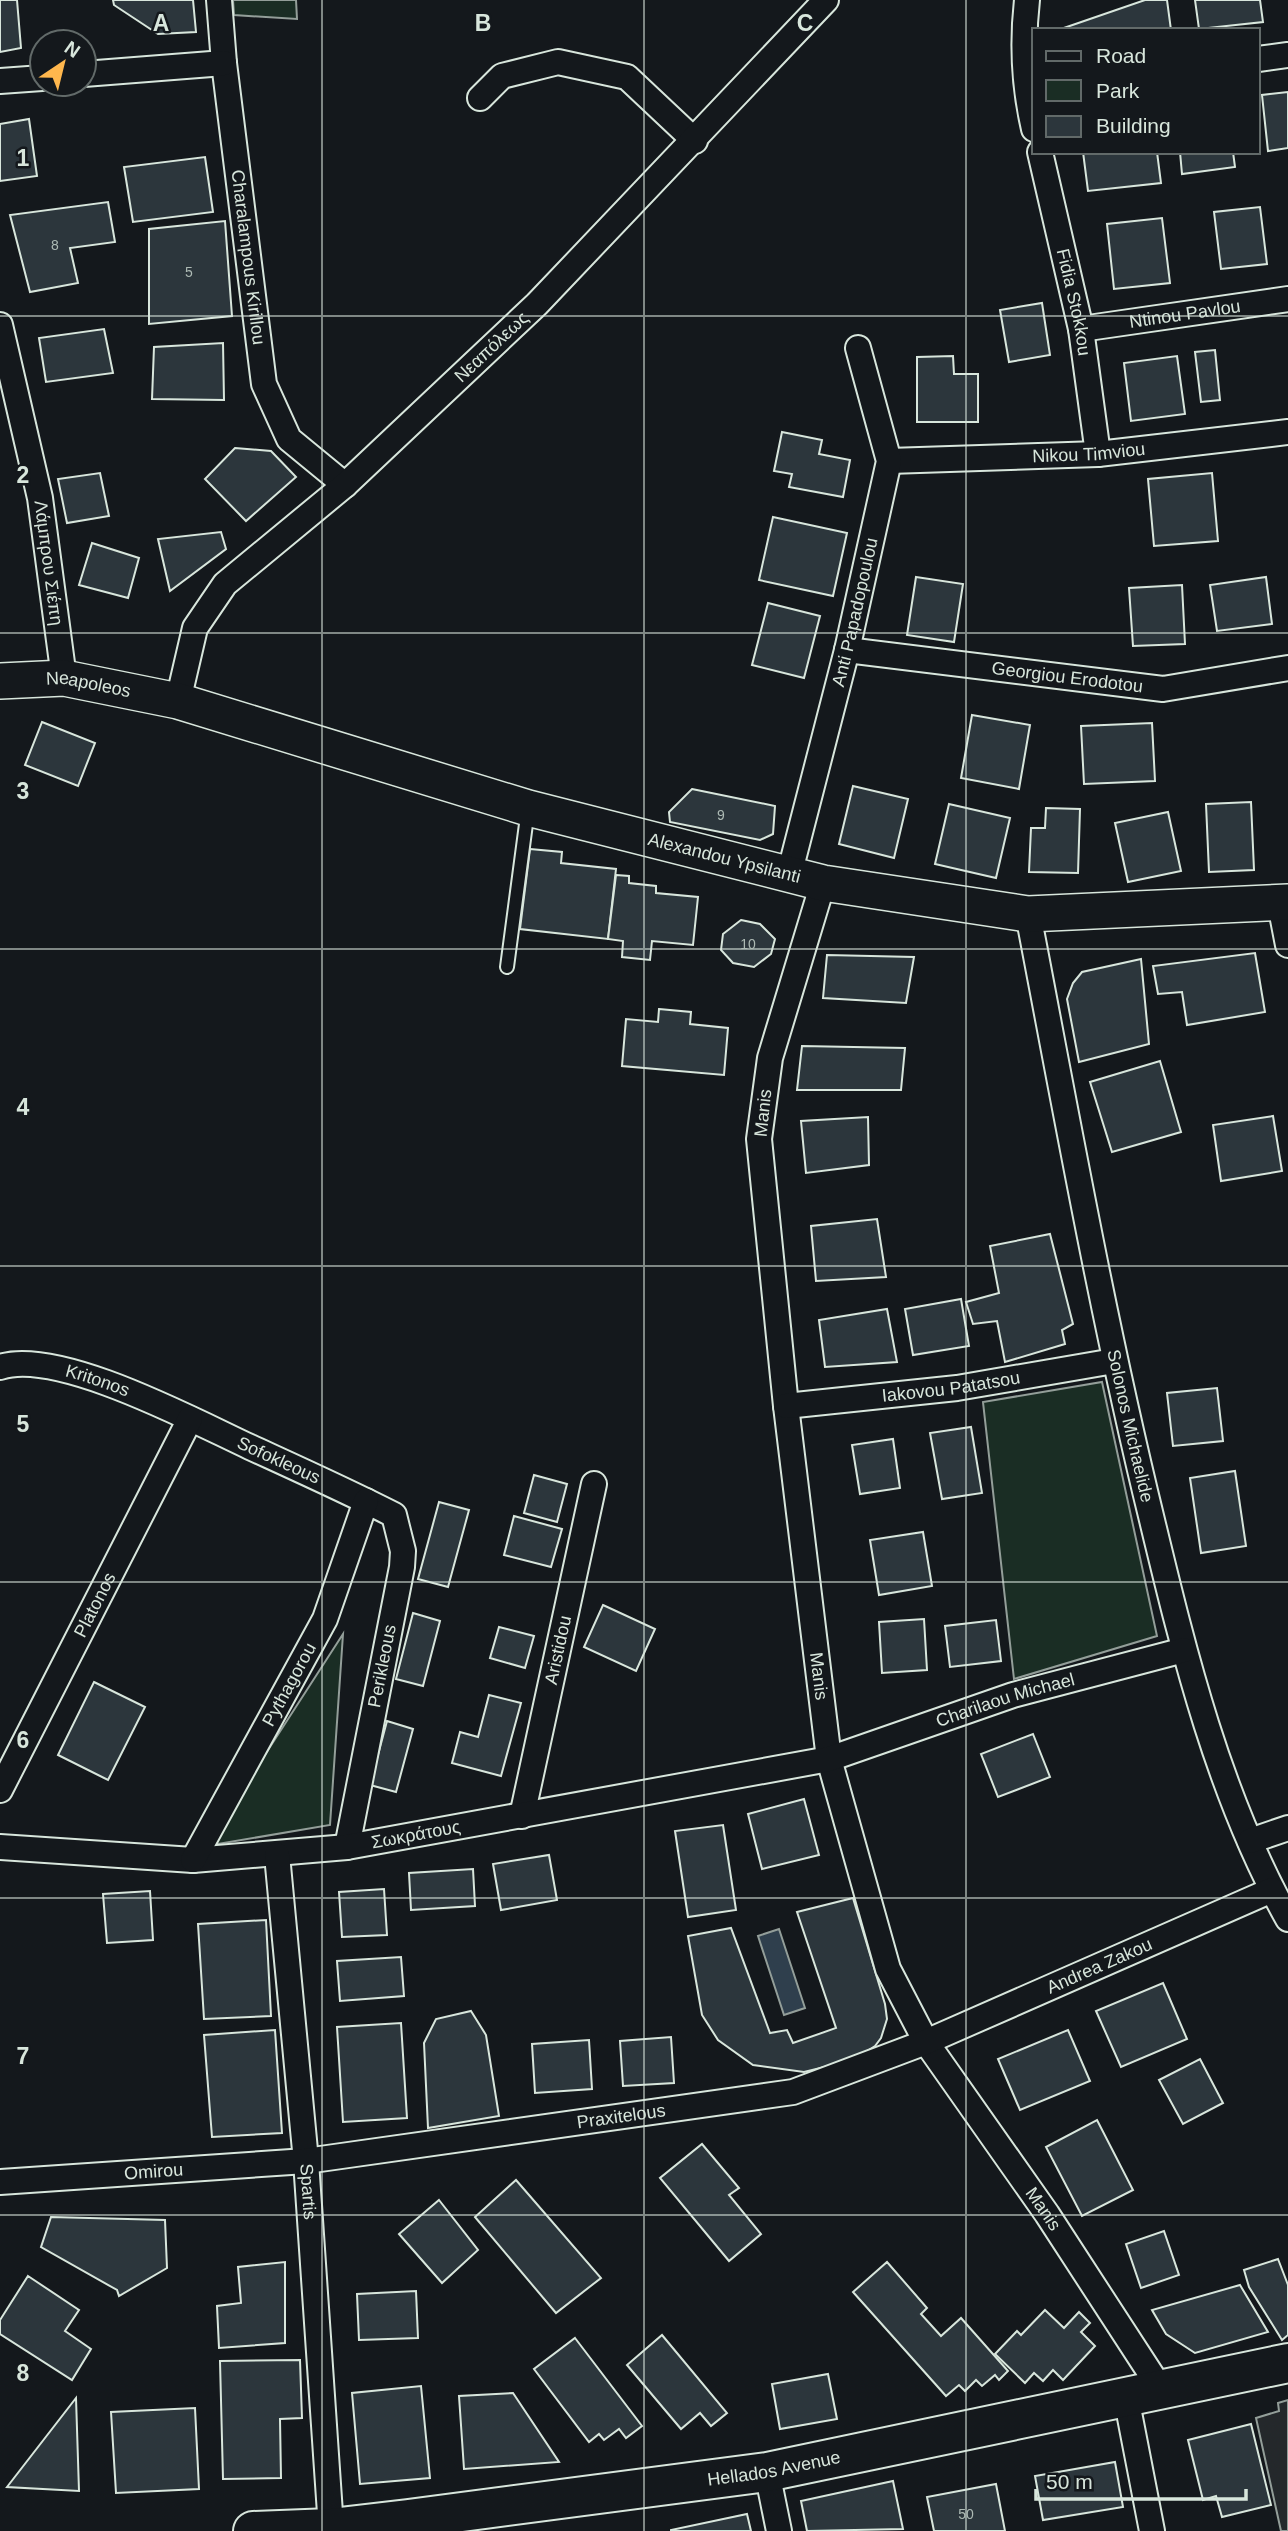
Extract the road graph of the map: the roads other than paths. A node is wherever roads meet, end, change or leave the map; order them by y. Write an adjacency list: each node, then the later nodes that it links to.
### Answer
1 (219, 0): 6 (street, Charalampous Kirillou)
2 (826, 0): 13 (street, Νεαπόλεως)
3 (1027, 0): 10 (street)
4 (1288, 55): 5 (street)
5 (1260, 59)
6 (224, 63): 7 (street); 22 (street, Charalampous Kirillou)
7 (98, 73)
8 (28, 79): 9 (street)
9 (0, 81)
10 (1030, 93): 12 (street)
11 (480, 98): 13 (street)
12 (1032, 111)
13 (695, 141): 22 (street, Νεαπόλεως)
14 (1040, 154): 17 (street, Fidia Stokkou)
15 (1288, 299): 17 (street, Ntinou Pavlou)
16 (0, 325): 25 (street, Λάμπρου Σιέπη)
17 (1080, 329): 20 (street, Fidia Stokkou)
18 (858, 348): 21 (street, Anti Papadopoulou)
19 (1288, 432): 20 (street, Nikou Timviou)
20 (1098, 454): 21 (street, Nikou Timviou)
21 (888, 461): 23 (street, Anti Papadopoulou)
22 (345, 485): 27 (street, Νεαπόλεως)
23 (847, 650): 24 (street, Georgiou Erodotou); 29 (street, Anti Papadopoulou)
24 (1288, 668)
25 (64, 678): 26 (main road, Neapoleos); 27 (main road, Neapoleos)
26 (0, 681)
27 (178, 701): 28 (main road, Alexandou Ypsilanti)
28 (528, 808): 29 (main road, Alexandou Ypsilanti); 34 (lane)
29 (789, 875): 30 (main road, Alexandou Ypsilanti)
30 (823, 883): 32 (main road, Alexandou Ypsilanti); 37 (street, Manis)
31 (1284, 903): 32 (main road, Alexandou Ypsilanti); 33 (street)
32 (1028, 914): 35 (street, Solonos Michaelide)
33 (1288, 945)
34 (507, 967)
35 (1114, 1361): 37 (street, Iakovou Patatsou); 41 (street, Solonos Michaelide)
36 (0, 1367): 38 (street, Kritonos)
37 (786, 1406): 42 (street, Manis)
38 (190, 1419): 40 (street, Sofokleous); 43 (street, Platonos)
39 (594, 1484): 44 (street, Aristidou)
40 (366, 1501): 48 (street, Perikleous); 50 (street, Pythagorou)
41 (1184, 1650): 42 (street, Charilaou Michael); 46 (street, Solonos Michaelide)
42 (829, 1759): 44 (street, Σωκράτους); 53 (street, Manis)
43 (0, 1790)
44 (522, 1816): 48 (street, Σωκράτους)
45 (1288, 1828): 46 (street)
46 (1250, 1841): 51 (street, Solonos Michaelide)
47 (0, 1847): 50 (street, Σωκράτους)
48 (347, 1847): 49 (street, Σωκράτους)
49 (277, 1855): 50 (street, Σωκράτους); 54 (street, Spartis)
50 (193, 1860)
51 (1272, 1891): 52 (street, Solonos Michaelide); 53 (street, Andrea Zakou)
52 (1288, 1919)
53 (926, 2042): 54 (street, Praxitelous); 57 (street, Manis)
54 (306, 2161): 55 (street, Omirou); 60 (street, Spartis)
55 (0, 2182)
56 (1288, 2363): 57 (main road, Hellados Avenue)
57 (1144, 2394): 58 (main road, Hellados Avenue); 63 (street)
58 (767, 2472): 59 (main road, Hellados Avenue); 62 (street)
59 (410, 2525): 60 (main road, Hellados Avenue)
60 (331, 2528): 61 (main road, Hellados Avenue)
61 (253, 2531)
62 (779, 2531)
63 (1152, 2531)

